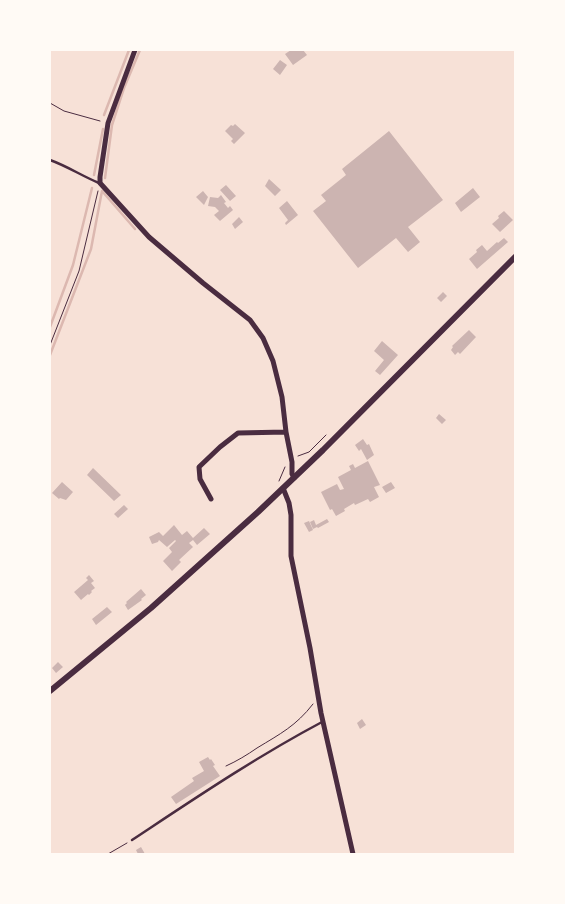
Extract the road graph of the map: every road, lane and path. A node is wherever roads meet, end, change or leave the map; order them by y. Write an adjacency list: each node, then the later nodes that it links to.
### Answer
1 (135, 50): 3 (street)
2 (50, 103): 3 (path)
3 (108, 123): 5 (street)
4 (50, 160): 5 (lane)
5 (100, 183): 7 (path); 8 (street)
6 (515, 257): 9 (street)
7 (50, 345)
8 (286, 432): 9 (street); 11 (street)
9 (294, 478): 10 (street)
10 (282, 488): 12 (street); 13 (street)
11 (210, 499)
12 (50, 691)
13 (318, 697): 14 (street); 15 (path)
14 (323, 722): 16 (lane); 18 (street)
15 (226, 766)
16 (132, 840): 17 (path)
17 (108, 854)
18 (353, 854)

